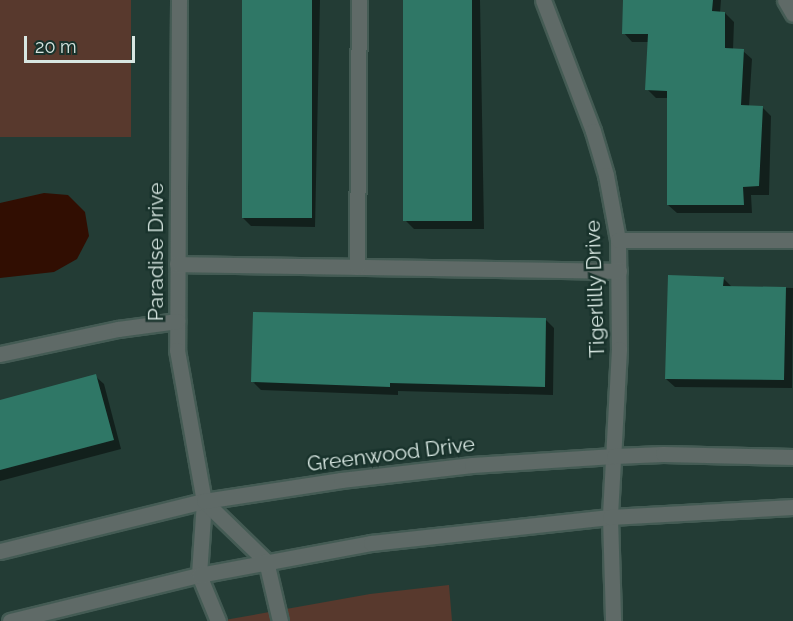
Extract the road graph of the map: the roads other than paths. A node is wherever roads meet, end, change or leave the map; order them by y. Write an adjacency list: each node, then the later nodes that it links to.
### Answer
1 (179, 0): 8 (street, Paradise Drive)
2 (359, 0): 9 (street)
3 (543, 0): 6 (street, Tigerlilly Drive)
4 (785, 0): 5 (street)
5 (793, 14)
6 (618, 240): 7 (street); 10 (street, Tigerlilly Drive)
7 (793, 240)
8 (177, 264): 9 (street); 11 (street, Paradise Drive)
9 (357, 267): 10 (street)
10 (619, 271): 13 (street, Tigerlilly Drive)
11 (177, 321): 12 (street); 15 (street, Paradise Drive)
12 (0, 354)
13 (614, 456): 14 (street, Greenwood Drive); 15 (street, Greenwood Drive); 17 (street, Tigerlilly Drive)
14 (793, 457)
15 (204, 501): 18 (street, Greenwood Drive); 19 (street); 20 (street, Paradise Drive)
16 (793, 507): 17 (street)
17 (610, 517): 19 (street); 24 (street, Tigerlilly Drive)
18 (0, 551)
19 (267, 561): 20 (street); 23 (street)
20 (199, 574): 21 (street); 22 (street)
21 (10, 621)
22 (218, 621)
23 (280, 621)
24 (613, 621)

